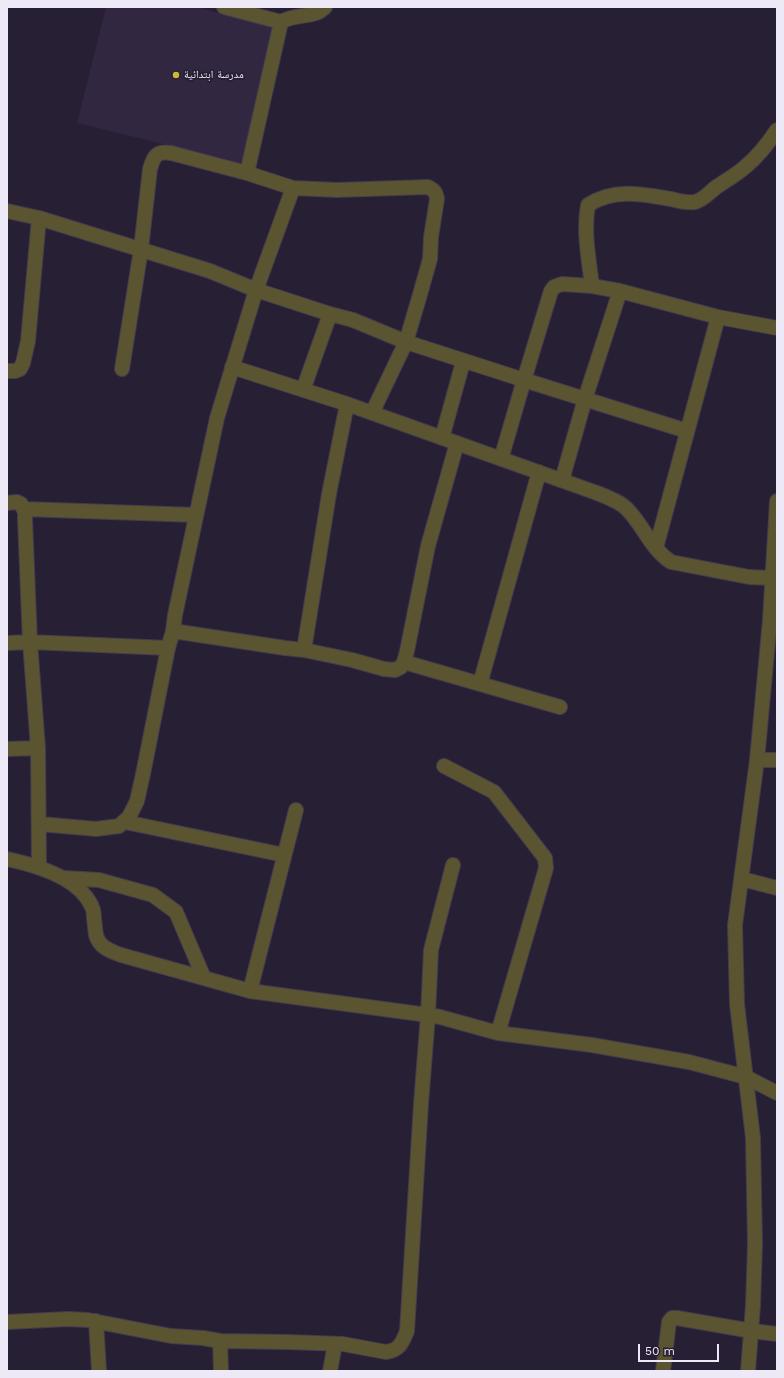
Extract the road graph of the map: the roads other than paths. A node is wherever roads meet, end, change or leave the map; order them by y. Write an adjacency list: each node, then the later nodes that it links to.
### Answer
1 (224, 7): 3 (street)
2 (325, 7): 3 (street)
3 (281, 22): 5 (street)
4 (777, 130): 10 (street)
5 (247, 173): 6 (street); 9 (street)
6 (293, 188): 11 (street); 16 (street)
7 (7, 211): 8 (street)
8 (39, 218): 9 (street); 20 (street)
9 (141, 249): 11 (street); 19 (street)
10 (592, 286): 12 (street); 21 (street)
11 (256, 290): 13 (street); 18 (street)
12 (620, 291): 14 (street); 23 (street)
13 (330, 314): 16 (street); 22 (street)
14 (718, 317): 15 (street); 26 (street)
15 (777, 328)
16 (406, 342): 17 (street); 25 (street)
17 (463, 362): 21 (street); 27 (street)
18 (232, 367): 22 (street); 35 (street)
19 (122, 370)
20 (7, 371)
21 (524, 380): 23 (street); 29 (street)
22 (303, 390): 24 (street)
23 (585, 399): 26 (street); 31 (street)
24 (348, 404): 25 (street); 42 (street)
25 (372, 413): 27 (street)
26 (687, 431): 36 (street)
27 (442, 438): 28 (street)
28 (457, 443): 29 (street); 43 (street)
29 (501, 459): 30 (street)
30 (539, 472): 31 (street); 44 (street)
31 (562, 480): 36 (street)
32 (777, 501): 37 (street)
33 (7, 503): 34 (street)
34 (24, 509): 35 (street); 39 (street)
35 (196, 515): 38 (street)
36 (656, 548): 37 (street)
37 (772, 578): 48 (street)
38 (173, 631): 41 (street); 42 (street)
39 (30, 642): 40 (street); 41 (street); 46 (street)
40 (7, 643)
41 (168, 648): 52 (street)
42 (304, 650): 43 (street)
43 (404, 662): 44 (street)
44 (480, 684): 45 (street)
45 (560, 707)
46 (38, 748): 47 (street); 53 (street)
47 (7, 749)
48 (757, 760): 49 (street); 59 (street)
49 (777, 760)
50 (444, 766): 64 (street)
51 (296, 810): 54 (street)
52 (125, 822): 53 (street); 54 (street)
53 (40, 824): 57 (street)
54 (284, 855): 62 (street)
55 (7, 859): 57 (street)
56 (453, 865): 63 (street)
57 (39, 867): 58 (street)
58 (64, 878): 61 (street); 61 (street)
59 (742, 879): 60 (street); 65 (street)
60 (777, 888)
61 (204, 978): 62 (street)
62 (250, 991): 63 (street)
63 (428, 1015): 64 (street); 72 (street)
64 (498, 1033): 65 (street)
65 (746, 1077): 66 (street); 69 (street)
66 (777, 1093)
67 (96, 1321): 68 (street); 71 (street); 73 (street)
68 (7, 1322)
69 (752, 1331): 70 (street); 76 (street); 77 (street)
70 (777, 1334)
71 (220, 1341): 72 (street); 74 (street)
72 (335, 1344): 75 (street)
73 (99, 1371)
74 (221, 1371)
75 (330, 1371)
76 (663, 1371)
77 (748, 1371)

